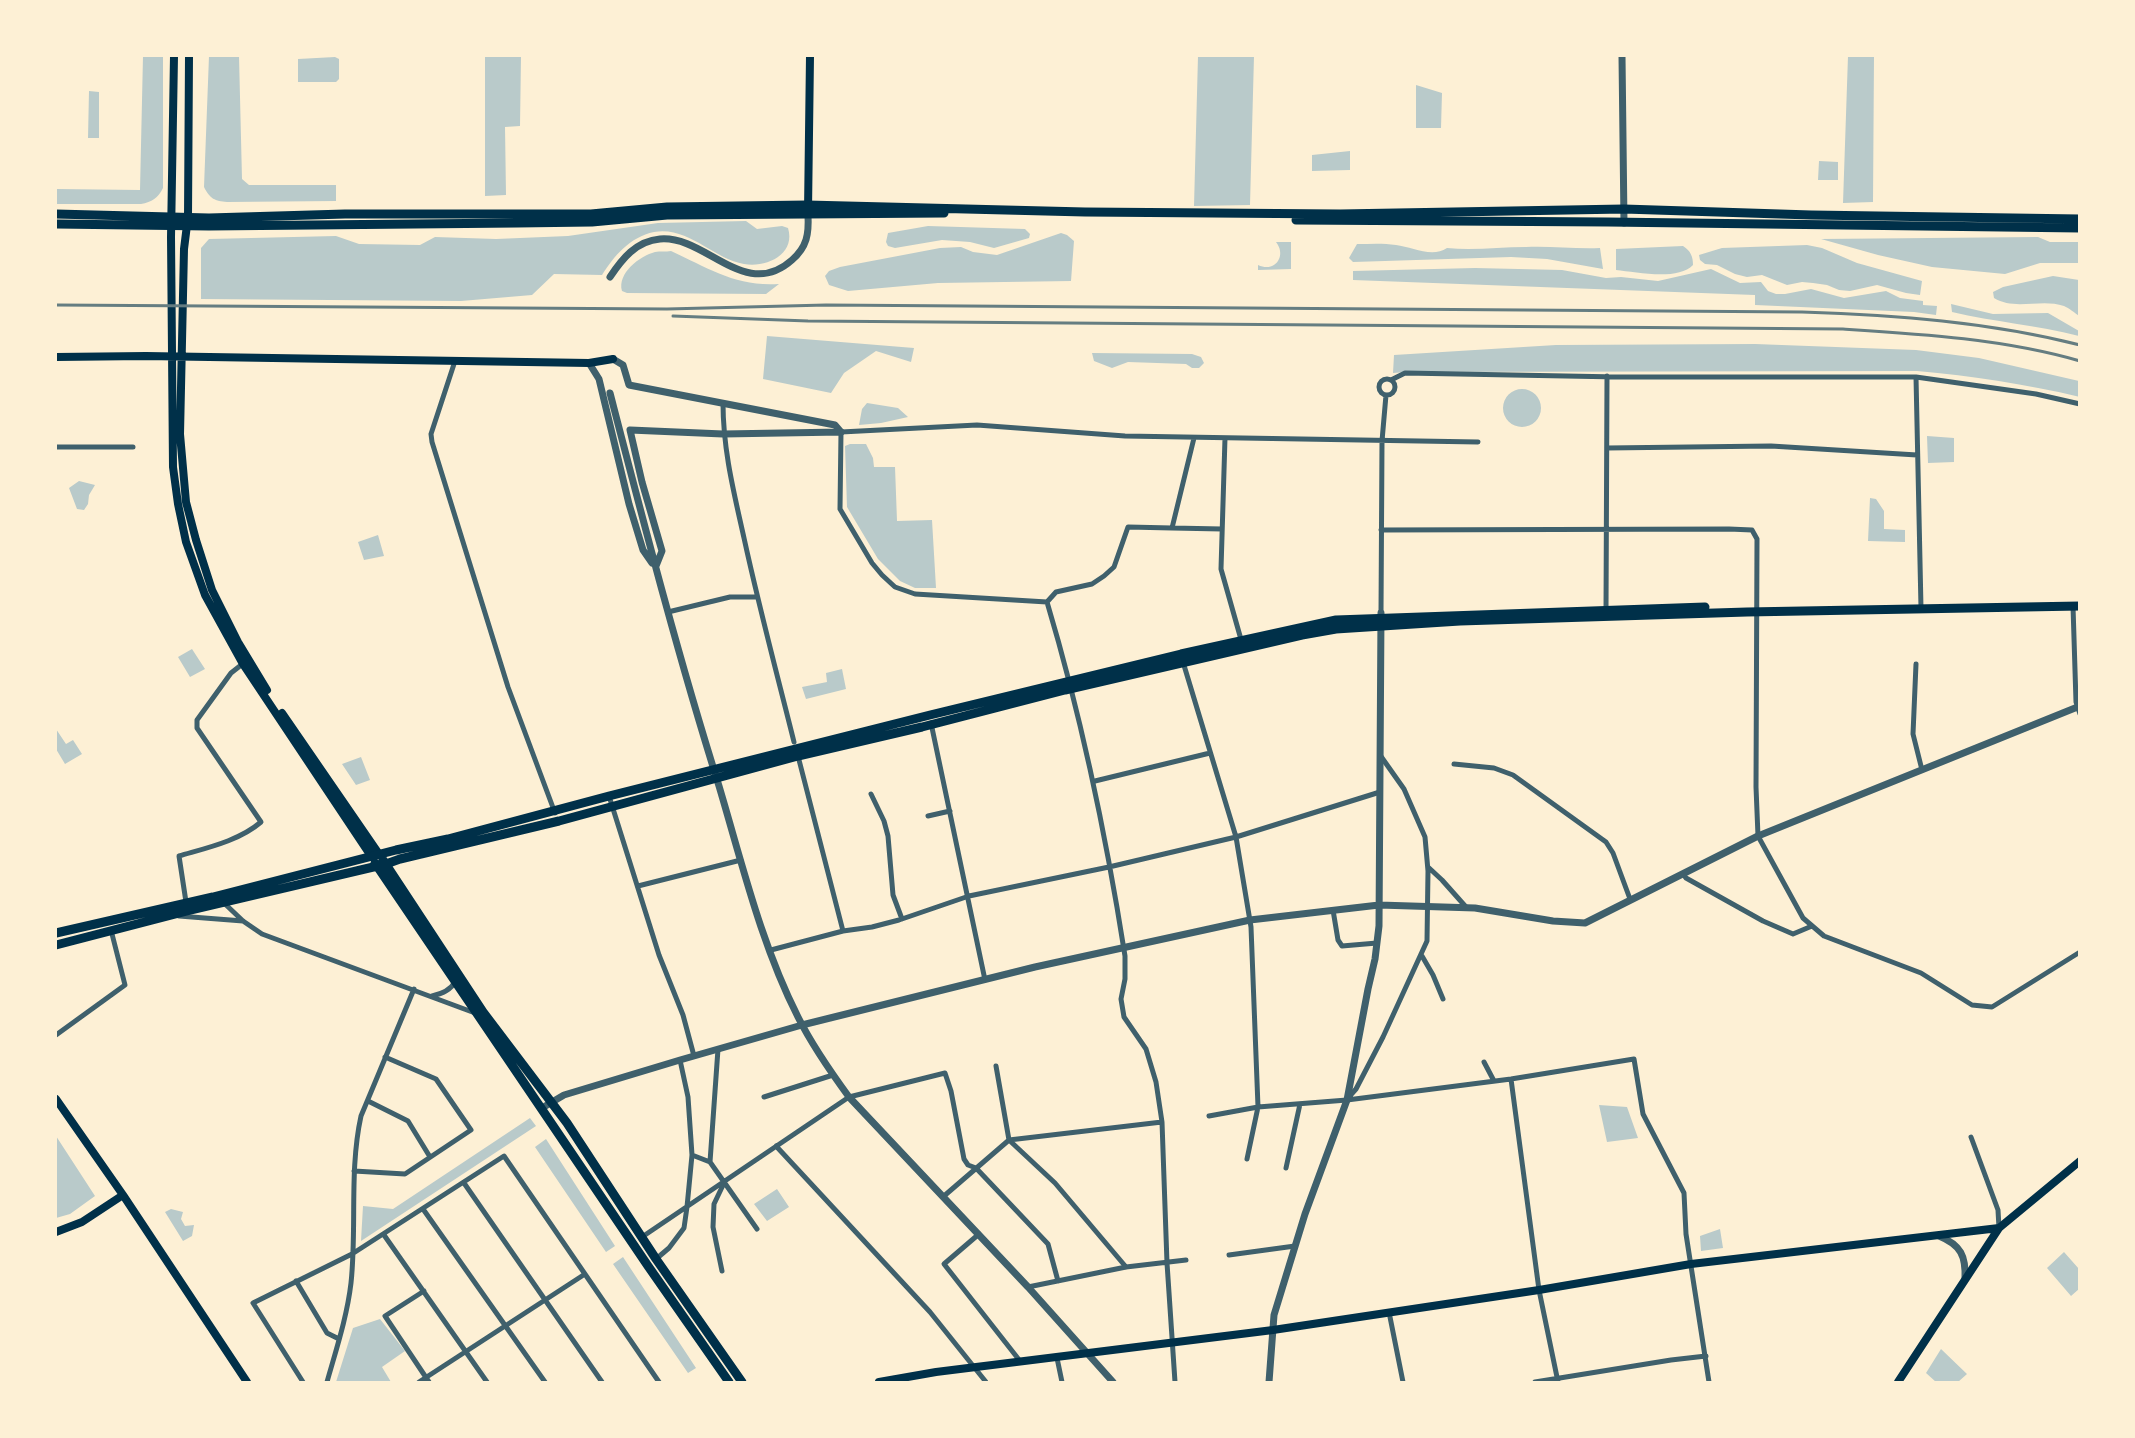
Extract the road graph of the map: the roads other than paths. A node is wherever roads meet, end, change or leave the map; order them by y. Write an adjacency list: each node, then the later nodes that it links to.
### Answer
1 (174, 56): 9 (main road)
2 (189, 56): 10 (main road)
3 (810, 56): 6 (main road)
4 (1622, 56): 5 (street)
5 (1624, 209): 6 (main road); 8 (main road); 11 (street)
6 (807, 210): 10 (main road); 11 (main road); 14 (street)
7 (56, 214): 9 (main road)
8 (2079, 219)
9 (171, 220): 10 (main road); 12 (main road); 40 (main road)
10 (188, 221): 40 (main road)
11 (1624, 222): 13 (main road)
12 (56, 224)
13 (2079, 228)
14 (610, 277)
15 (56, 357): 17 (main road)
16 (613, 359): 18 (main road); 24 (street)
17 (455, 362): 18 (main road); 69 (street)
18 (589, 363): 41 (street)
19 (1607, 376): 20 (street); 21 (street); 34 (street)
20 (1916, 377): 25 (street); 35 (street)
21 (1391, 380): 23 (street); 23 (street)
22 (610, 393): 41 (street)
23 (1386, 395): 30 (street)
24 (723, 403): 26 (street); 27 (street)
25 (2079, 404)
26 (841, 432): 27 (street); 28 (street); 43 (street)
27 (723, 434): 41 (street); 42 (street)
28 (1194, 438): 29 (street); 36 (street)
29 (1225, 438): 30 (street); 37 (street)
30 (1382, 441): 31 (street); 38 (street)
31 (1478, 442)
32 (56, 447): 33 (street)
33 (133, 447)
34 (1607, 448): 35 (street); 39 (street)
35 (1917, 454): 45 (street)
36 (1172, 528): 37 (street); 43 (street)
37 (1222, 529): 50 (street)
38 (1381, 530): 39 (street); 49 (street)
39 (1606, 530): 46 (street); 47 (street)
40 (191, 541): 52 (main road)
41 (656, 568): 48 (street)
42 (757, 597): 48 (street); 57 (street)
43 (1047, 602): 54 (street)
44 (2077, 604): 45 (main road); 55 (street)
45 (1921, 605): 46 (main road)
46 (1757, 609): 47 (main road); 49 (main road); 73 (street)
47 (1606, 610): 49 (main road)
48 (668, 612): 63 (street)
49 (1381, 619): 50 (main road); 59 (street)
50 (1242, 645): 51 (main road)
51 (1182, 659): 54 (main road); 58 (street)
52 (246, 661): 75 (main road); 85 (street)
53 (1916, 664): 62 (street)
54 (1071, 681): 56 (main road); 64 (street)
55 (2078, 709): 62 (street)
56 (931, 720): 60 (main road); 63 (main road); 70 (street)
57 (794, 742)
58 (1210, 753): 64 (street); 74 (street)
59 (1380, 755): 65 (street); 78 (street)
60 (798, 756): 63 (main road); 96 (street)
61 (1454, 764): 84 (street)
62 (1922, 770): 73 (street)
63 (715, 774): 67 (main road); 68 (main road); 76 (street)
64 (1095, 781): 79 (street)
65 (1380, 792): 74 (street); 86 (street)
66 (871, 794): 91 (street)
67 (609, 796): 68 (street); 69 (main road)
68 (613, 806): 72 (main road); 81 (street)
69 (554, 811): 72 (street); 75 (main road)
70 (950, 811): 71 (street); 82 (street)
71 (928, 816)
72 (559, 821): 77 (main road)
73 (1758, 836): 80 (street); 94 (street)
74 (1236, 837): 79 (street); 92 (street)
75 (375, 855): 77 (main road); 83 (main road)
76 (741, 860): 81 (street); 101 (street)
77 (382, 865): 83 (main road); 105 (main road); 126 (main road)
78 (1427, 866): 87 (street); 88 (street)
79 (1109, 867): 82 (street); 100 (street)
80 (1683, 874): 84 (street); 94 (street)
81 (638, 886): 113 (street)
82 (969, 896): 91 (street); 104 (street)
83 (222, 899): 85 (main road); 90 (main road); 93 (street)
84 (1630, 899): 88 (street)
85 (186, 902): 97 (main road)
86 (1379, 905): 87 (street); 89 (street); 98 (street)
87 (1428, 906): 88 (street); 103 (street)
88 (1466, 907)
89 (1333, 910): 92 (street); 98 (street)
90 (165, 916): 93 (street); 95 (main road)
91 (902, 919): 96 (street)
92 (1250, 920): 100 (street); 128 (street)
93 (243, 921): 106 (street)
94 (1812, 926): 102 (street)
95 (111, 930): 99 (main road); 111 (street)
96 (843, 931): 101 (street)
97 (56, 933)
98 (1377, 943): 124 (street)
99 (56, 945)
100 (1124, 948): 104 (street); 131 (street)
101 (771, 950): 110 (street)
102 (2079, 952)
103 (1422, 956): 108 (street); 124 (street)
104 (985, 980): 110 (street)
105 (455, 982): 107 (street); 109 (main road)
106 (414, 989): 107 (street); 114 (street)
107 (432, 996): 109 (street)
108 (1443, 999)
109 (475, 1013): 129 (main road)
110 (802, 1025): 112 (street); 118 (street)
111 (56, 1035)
112 (718, 1049): 113 (street); 139 (street)
113 (694, 1056): 115 (street)
114 (385, 1057): 125 (street); 136 (street)
115 (680, 1060): 126 (street); 135 (street)
116 (1484, 1062): 120 (street)
117 (996, 1066): 133 (street)
118 (833, 1075): 121 (street); 122 (street)
119 (1511, 1079): 120 (street); 162 (street); 170 (street)
120 (1494, 1081): 124 (street)
121 (764, 1097)
122 (849, 1097): 134 (street); 140 (street); 146 (street)
123 (56, 1099): 145 (main road)
124 (1347, 1100): 127 (street); 156 (street)
125 (368, 1101): 136 (street); 142 (street)
126 (551, 1102): 129 (street); 155 (main road)
127 (1300, 1104): 128 (street); 141 (street)
128 (1258, 1107): 130 (street); 137 (street)
129 (542, 1108): 195 (main road)
130 (1209, 1116)
131 (1162, 1122): 133 (street); 161 (street)
132 (1971, 1137): 149 (street)
133 (1009, 1140): 140 (street); 163 (street)
134 (776, 1146): 143 (street); 183 (street)
135 (692, 1155): 139 (street); 147 (street)
136 (430, 1157): 142 (street)
137 (1247, 1159)
138 (2079, 1161): 149 (main road)
139 (710, 1162): 143 (street)
140 (976, 1168): 146 (street); 168 (street)
141 (1286, 1168)
142 (354, 1171): 157 (street)
143 (724, 1181): 147 (street); 150 (street); 164 (street)
144 (464, 1183): 148 (street); 165 (street); 172 (street)
145 (123, 1195): 151 (main road); 187 (main road)
146 (944, 1196): 152 (street)
147 (687, 1207): 155 (street); 159 (street)
148 (423, 1209): 153 (street); 174 (street)
149 (1999, 1228): 154 (main road); 166 (main road)
150 (757, 1230)
151 (56, 1232)
152 (979, 1234): 169 (street); 182 (street)
153 (384, 1235): 157 (street); 171 (street)
154 (1939, 1236): 162 (main road); 166 (street)
155 (642, 1237): 159 (main road)
156 (1295, 1246): 158 (street); 175 (street)
157 (352, 1254): 167 (street); 176 (street)
158 (1229, 1255)
159 (656, 1259): 196 (main road)
160 (1186, 1260): 161 (street)
161 (1167, 1263): 163 (street); 177 (street)
162 (1691, 1264): 170 (main road); 180 (street)
163 (1126, 1267): 168 (street)
164 (722, 1271)
165 (585, 1274): 172 (street); 194 (street)
166 (1965, 1279): 186 (main road)
167 (296, 1281): 176 (street); 188 (street)
168 (1058, 1281): 169 (street)
169 (1028, 1287): 179 (street)
170 (1539, 1290): 173 (main road); 185 (street)
171 (424, 1291): 178 (street); 184 (street)
172 (546, 1300): 174 (street); 193 (street)
173 (1389, 1312): 175 (main road); 203 (street)
174 (507, 1325): 178 (street); 192 (street)
175 (1273, 1330): 177 (main road); 202 (street)
176 (339, 1339): 189 (street)
177 (1172, 1344): 179 (main road); 201 (street)
178 (466, 1352): 184 (street); 191 (street)
179 (1087, 1353): 181 (main road); 200 (street)
180 (1707, 1356): 185 (street); 205 (street)
181 (1057, 1358): 182 (main road); 199 (street)
182 (1021, 1363): 183 (main road)
183 (976, 1368): 197 (main road); 198 (street)
184 (428, 1380): 190 (street)
185 (1558, 1381): 204 (street)
186 (1900, 1382)
187 (247, 1383)
188 (303, 1383)
189 (327, 1383)
190 (419, 1383)
191 (487, 1383)
192 (545, 1383)
193 (603, 1383)
194 (659, 1383)
195 (729, 1383)
196 (742, 1383)
197 (879, 1383)
198 (986, 1383)
199 (1062, 1383)
200 (1113, 1383)
201 (1174, 1383)
202 (1269, 1383)
203 (1403, 1383)
204 (1535, 1383)
205 (1710, 1383)

